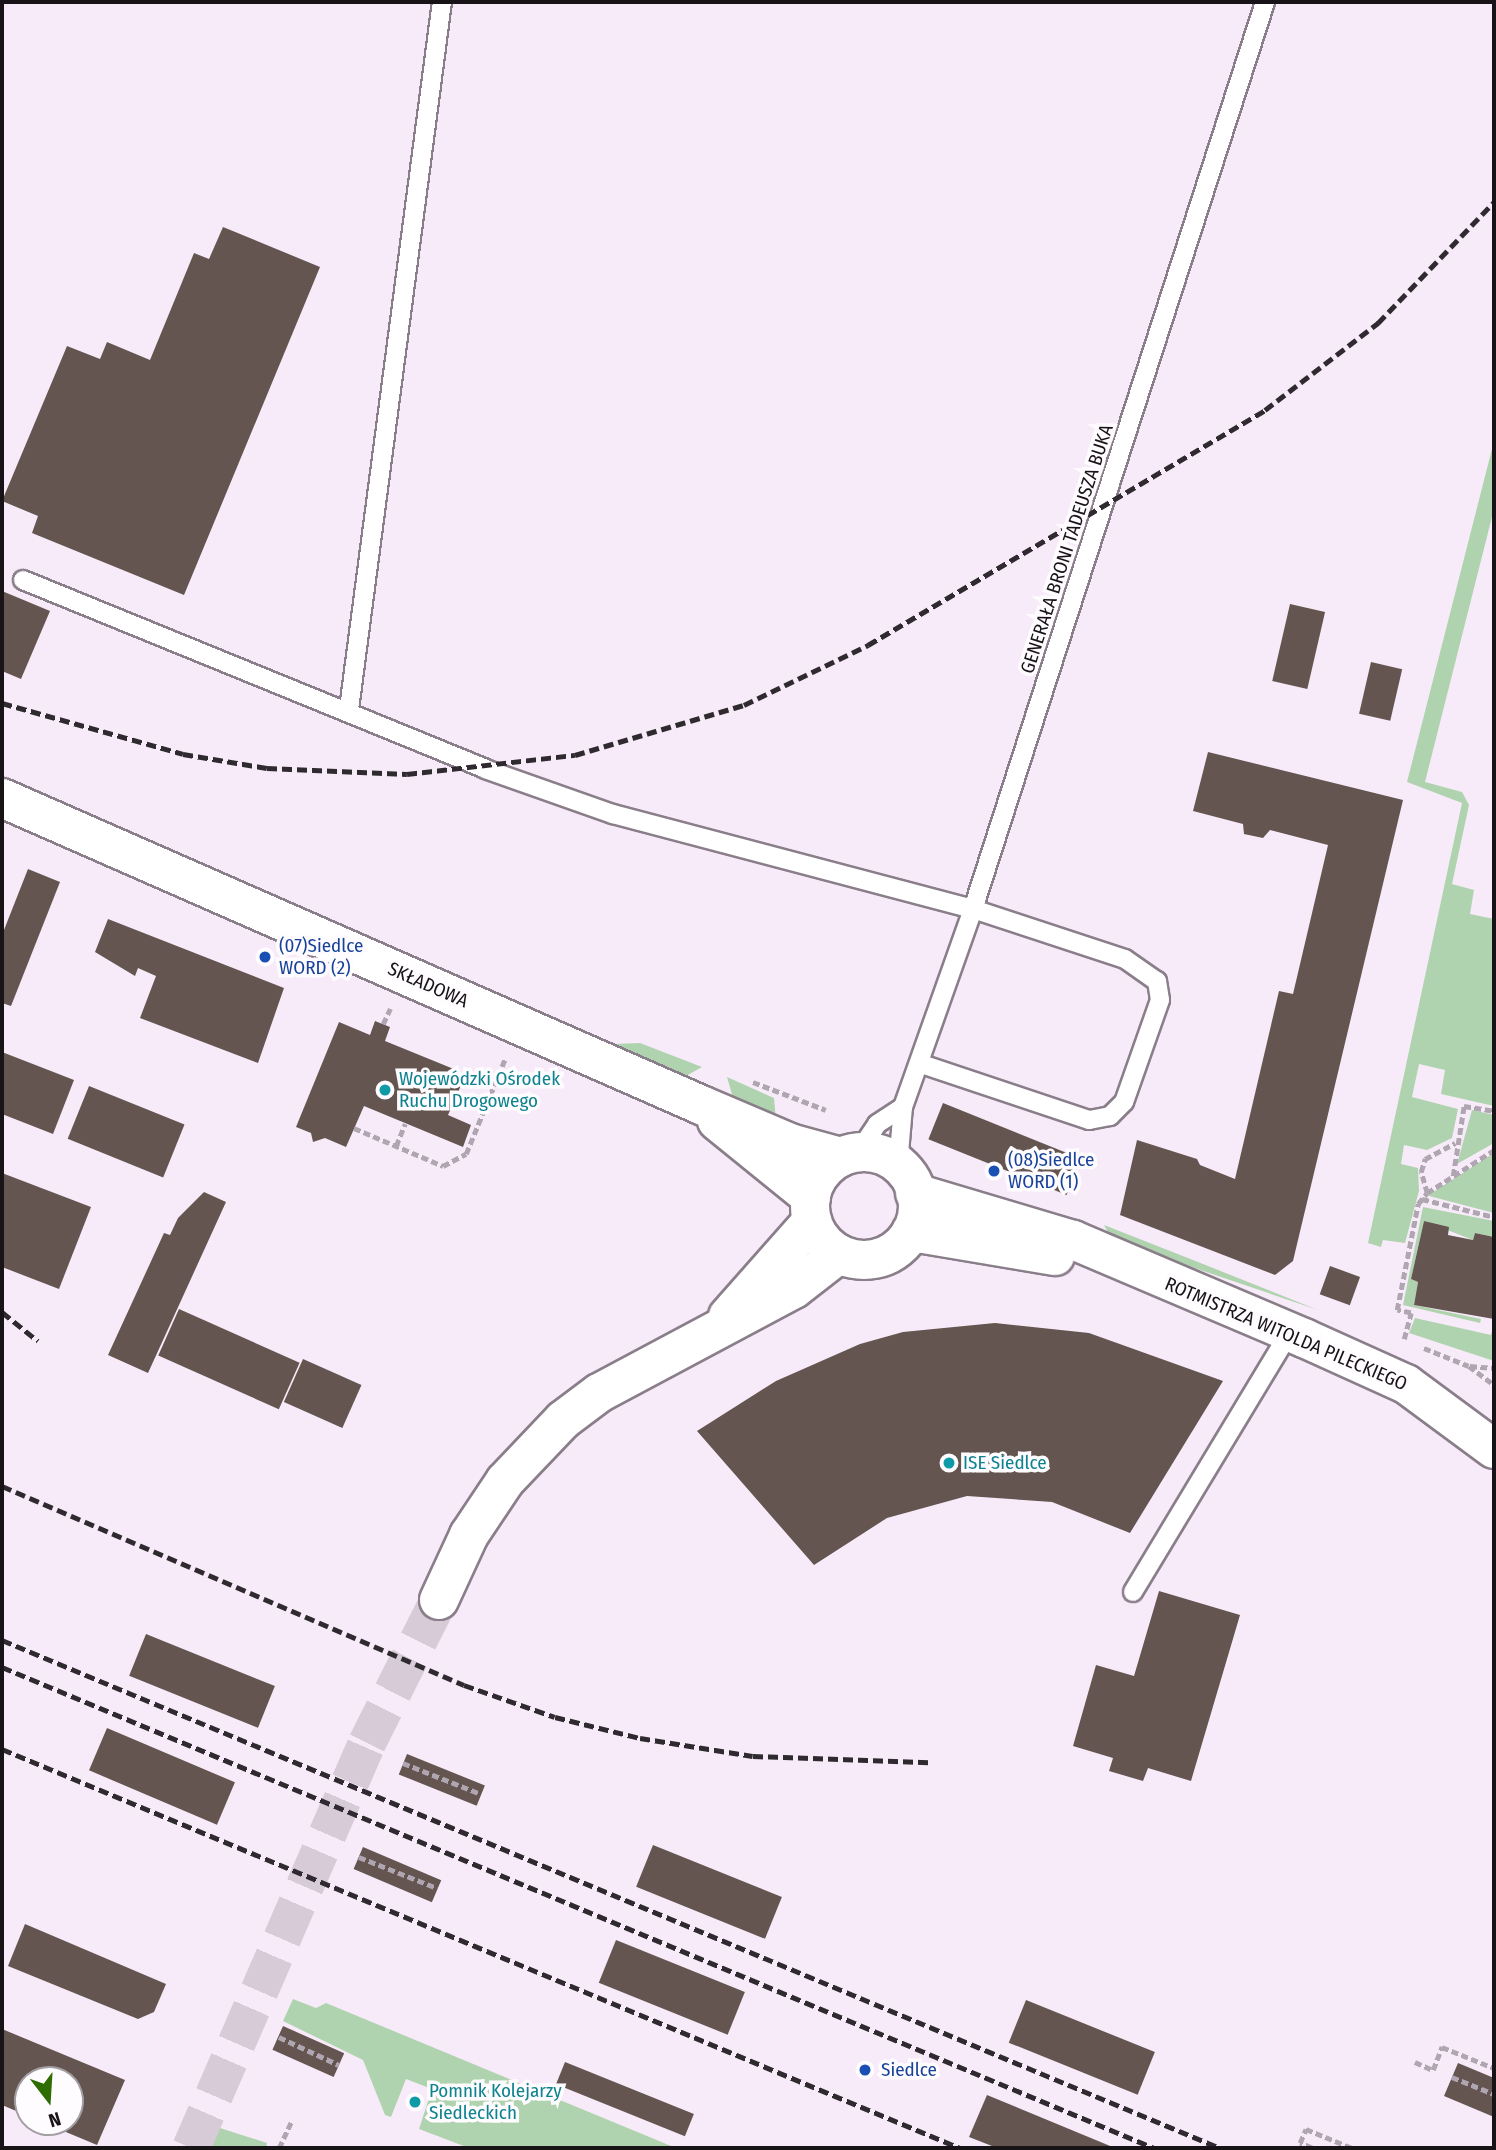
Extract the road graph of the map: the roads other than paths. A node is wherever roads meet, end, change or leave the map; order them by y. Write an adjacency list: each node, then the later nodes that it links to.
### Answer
1 (442, 2): 4 (lane)
2 (1265, 2): 6 (lane, GENERAŁA BRONI TADEUSZA BUKA)
3 (23, 580): 4 (lane)
4 (349, 709): 6 (lane)
5 (2, 798): 8 (main road, SKŁADOWA)
6 (973, 909): 7 (lane, GENERAŁA BRONI TADEUSZA BUKA); 7 (lane)
7 (919, 1063): 9 (lane, GENERAŁA BRONI TADEUSZA BUKA)
8 (701, 1105): 10 (main road, SKŁADOWA); 12 (main road, SKŁADOWA)
9 (903, 1107): 10 (lane); 11 (lane, GENERAŁA BRONI TADEUSZA BUKA)
10 (850, 1154): 11 (main road); 12 (main road)
11 (907, 1179): 13 (main road); 15 (main road, ROTMISTRZA WITOLDA PILECKIEGO)
12 (811, 1209): 14 (main road); 16 (main road)
13 (911, 1232): 14 (main road); 15 (main road, ROTMISTRZA WITOLDA PILECKIEGO)
14 (839, 1254): 16 (main road)
15 (1143, 1273): 17 (main road, ROTMISTRZA WITOLDA PILECKIEGO)
16 (720, 1326): 20 (main road)
17 (1290, 1332): 18 (main road, ROTMISTRZA WITOLDA PILECKIEGO); 19 (lane)
18 (1494, 1449)
19 (1133, 1592)
20 (439, 1600)

